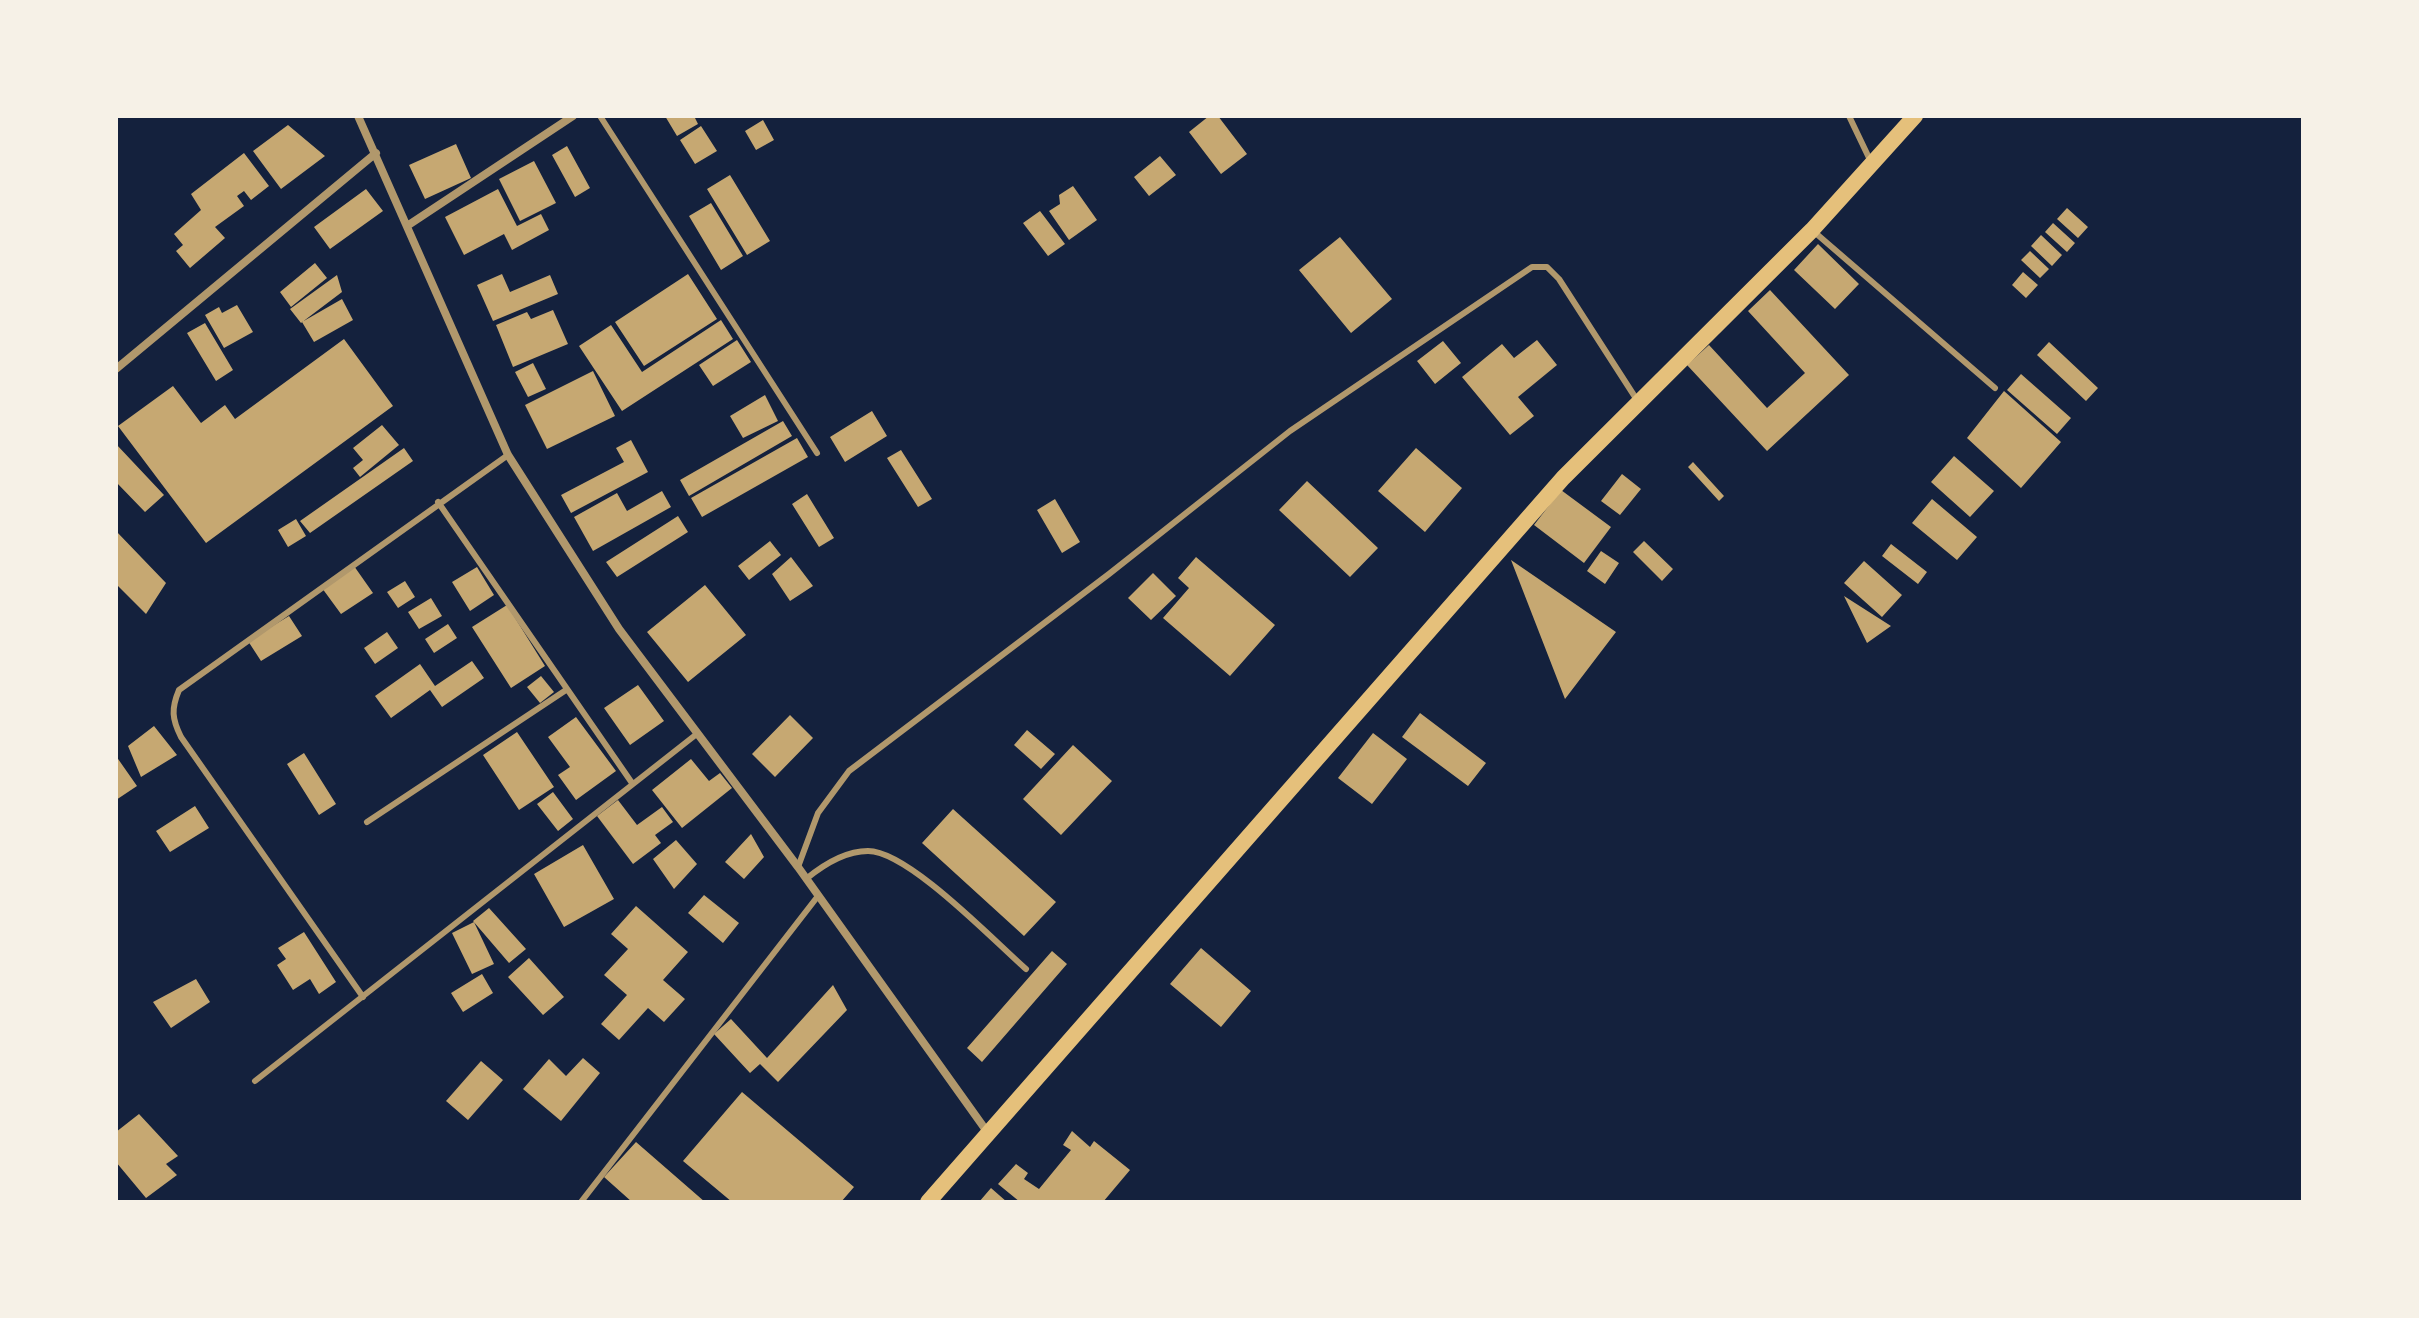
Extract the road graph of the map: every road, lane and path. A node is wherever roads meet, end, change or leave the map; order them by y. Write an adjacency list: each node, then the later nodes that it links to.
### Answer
1 (358, 116): 6 (street)
2 (573, 116): 8 (street)
3 (600, 116): 13 (lane)
4 (1849, 116): 7 (lane)
5 (1915, 116): 7 (main road)
6 (376, 153): 8 (street); 10 (street)
7 (1871, 162): 9 (main road)
8 (407, 226): 14 (street)
9 (1812, 230): 11 (lane); 12 (main road)
10 (116, 369)
11 (1995, 388)
12 (1639, 403): 20 (lane); 26 (main road)
13 (817, 453)
14 (508, 455): 15 (lane); 17 (street)
15 (438, 502): 16 (lane); 24 (lane)
16 (566, 690): 18 (lane); 19 (lane)
17 (698, 733): 18 (lane); 20 (street)
18 (632, 783): 24 (lane)
19 (367, 822)
20 (798, 867): 21 (street)
21 (806, 879): 22 (street); 23 (lane)
22 (818, 896): 26 (street); 27 (lane)
23 (1026, 969)
24 (363, 997): 25 (lane)
25 (255, 1081)
26 (988, 1133): 28 (main road)
27 (581, 1202)
28 (928, 1202)

